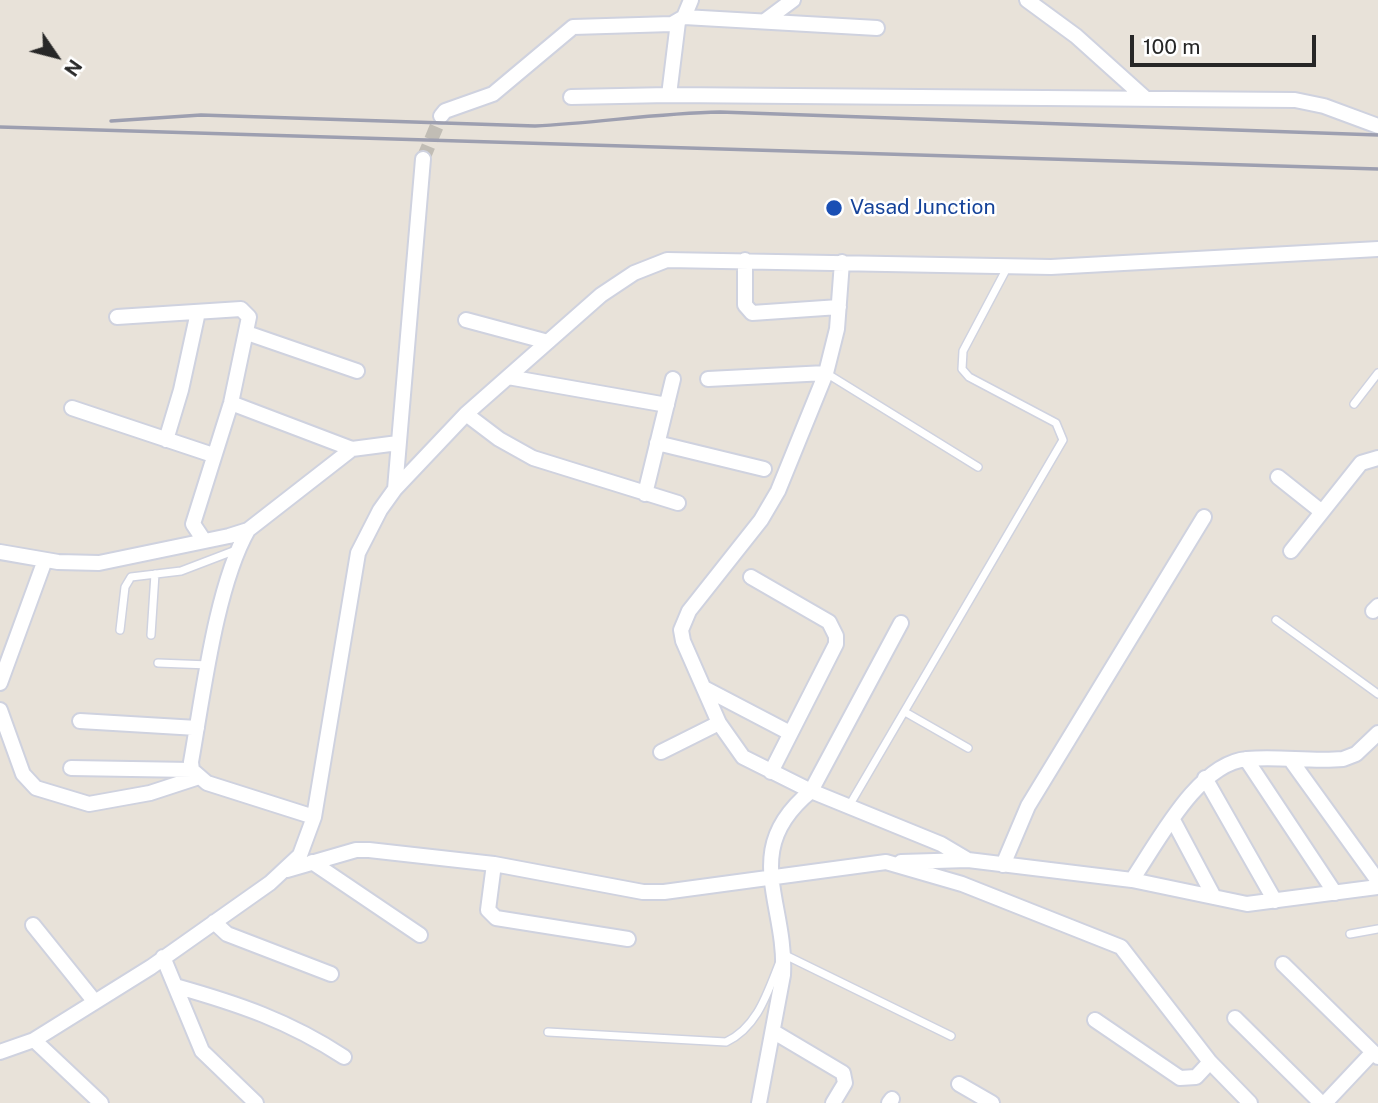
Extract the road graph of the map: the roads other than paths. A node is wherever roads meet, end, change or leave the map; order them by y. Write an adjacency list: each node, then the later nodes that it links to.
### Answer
1 (691, 0): 4 (street)
2 (793, 0): 5 (street)
3 (1027, 0): 9 (street)
4 (681, 19): 5 (street); 7 (street); 10 (street)
5 (766, 20): 6 (street)
6 (877, 28)
7 (669, 95): 8 (street); 9 (street)
8 (571, 97)
9 (1145, 98): 11 (street)
10 (441, 116)
11 (1378, 126)
12 (423, 159): 35 (street)
13 (1378, 249): 16 (street)
14 (745, 260): 15 (street); 17 (street); 22 (street)
15 (842, 262): 16 (street); 17 (street)
16 (1008, 267): 67 (lane)
17 (839, 307): 24 (street)
18 (198, 312): 19 (street); 21 (street); 34 (street)
19 (117, 317)
20 (466, 320): 22 (street)
21 (247, 333): 23 (street); 29 (street)
22 (548, 342): 26 (street)
23 (357, 371)
24 (826, 373): 28 (street); 40 (lane); 64 (street)
25 (1378, 373): 30 (lane)
26 (508, 377): 31 (street); 33 (street)
27 (673, 379): 31 (street)
28 (708, 379)
29 (231, 403): 37 (street); 38 (street)
30 (1354, 404)
31 (667, 405): 36 (street)
32 (72, 408): 34 (street)
33 (466, 414): 43 (street); 44 (street)
34 (166, 440): 38 (street)
35 (398, 443): 37 (street); 43 (street)
36 (657, 443): 41 (street); 44 (street)
37 (352, 449): 48 (street)
38 (214, 455): 49 (street)
39 (1378, 458): 46 (street)
40 (978, 467)
41 (764, 469)
42 (1278, 477): 46 (street)
43 (395, 489): 83 (street)
44 (645, 494): 45 (street)
45 (678, 503)
46 (1322, 512): 51 (street)
47 (1205, 516): 89 (street)
48 (248, 530): 49 (street); 50 (street)
49 (203, 539): 53 (street)
50 (237, 550): 54 (lane); 62 (street)
51 (1291, 551)
52 (0, 552): 53 (street)
53 (45, 561): 60 (street)
54 (155, 574): 58 (lane); 59 (lane)
55 (751, 577): 71 (street)
56 (1276, 620): 65 (lane)
57 (901, 623): 81 (street)
58 (120, 630)
59 (151, 635)
60 (5, 654): 63 (street)
61 (158, 663): 62 (lane)
62 (210, 665): 70 (street)
63 (0, 683)
64 (705, 688): 69 (street); 71 (street)
65 (1378, 694)
66 (0, 710): 79 (street)
67 (905, 712): 73 (lane); 82 (lane)
68 (80, 721): 70 (street)
69 (719, 723): 74 (street); 78 (street)
70 (197, 728): 79 (street)
71 (790, 733): 78 (street)
72 (1378, 733): 76 (street)
73 (968, 748)
74 (660, 752)
75 (1246, 759): 76 (street); 80 (street); 95 (street)
76 (1290, 759): 93 (street)
77 (71, 768): 79 (street)
78 (771, 772): 81 (street)
79 (196, 773): 83 (street)
80 (1205, 778): 84 (street); 97 (street)
81 (811, 791): 82 (street); 91 (street)
82 (849, 806): 85 (street)
83 (314, 817): 90 (street)
84 (1172, 820): 92 (street); 96 (street)
85 (968, 860): 87 (street); 89 (street)
86 (312, 862): 88 (street); 90 (street); 102 (street)
87 (886, 862): 91 (street); 119 (street)
88 (494, 864): 91 (street); 103 (street)
89 (1003, 865): 92 (street)
90 (286, 870): 98 (street)
91 (772, 878): 104 (street)
92 (1132, 880): 96 (street)
93 (1378, 881)
94 (1378, 887): 95 (street)
95 (1335, 893): 97 (street)
96 (1214, 897): 97 (street)
97 (1275, 901)
98 (214, 922): 105 (street); 107 (street)
99 (33, 925): 109 (street)
100 (1378, 929): 101 (lane)
101 (1350, 934)
102 (420, 935)
103 (628, 939)
104 (783, 954): 112 (lane); 113 (street); 114 (lane)
105 (163, 957): 108 (street); 109 (street)
106 (1283, 964): 117 (street)
107 (331, 974)
108 (176, 986): 118 (street); 122 (street)
109 (94, 1002): 115 (street)
110 (1235, 1018): 127 (street)
111 (1095, 1020): 119 (street)
112 (548, 1032)
113 (774, 1032): 123 (street); 124 (street)
114 (951, 1037)
115 (34, 1040): 116 (street); 121 (street)
116 (0, 1052)
117 (1376, 1054): 127 (street)
118 (344, 1057)
119 (1210, 1062): 126 (street)
120 (959, 1084): 125 (street)
121 (101, 1103)
122 (256, 1103)
123 (759, 1103)
124 (833, 1103)
125 (992, 1103)
126 (1250, 1103)
127 (1323, 1103)

